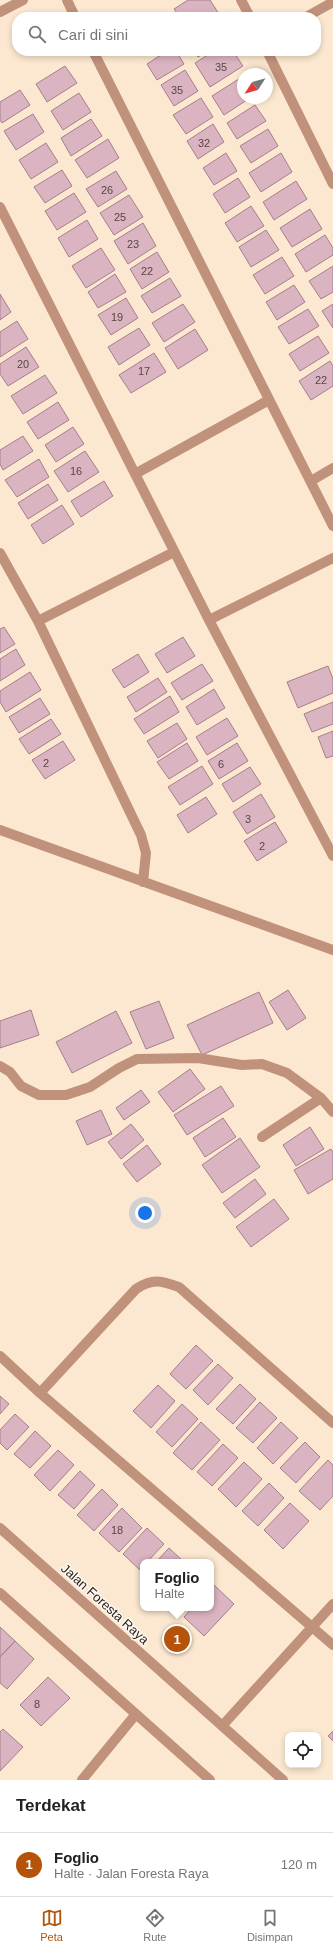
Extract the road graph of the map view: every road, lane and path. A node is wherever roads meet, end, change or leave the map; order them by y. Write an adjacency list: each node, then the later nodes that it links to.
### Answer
1 (23, 0): 5 (street)
2 (67, 0): 6 (street)
3 (242, 0): 7 (street)
4 (333, 2): 8 (street)
5 (0, 12)
6 (73, 12)
7 (248, 12)
8 (315, 12)
9 (96, 56): 13 (street)
10 (269, 56): 11 (street)
11 (333, 184)
12 (0, 207): 15 (street)
13 (269, 400): 15 (street); 16 (street)
14 (333, 468): 16 (street)
15 (135, 474): 18 (street)
16 (311, 481): 17 (street)
17 (333, 526)
18 (174, 552): 21 (street); 22 (street)
19 (0, 553): 22 (street)
20 (333, 558): 21 (street)
21 (209, 620): 24 (street)
22 (38, 621): 25 (street)
23 (0, 830): 25 (street)
24 (333, 856)
25 (142, 882): 26 (street)
26 (333, 950)
27 (0, 1066): 28 (street)
28 (321, 1098): 29 (street); 30 (street)
29 (333, 1112)
30 (262, 1137)
31 (0, 1356): 32 (street)
32 (40, 1393): 33 (street); 37 (street)
33 (333, 1423)
34 (0, 1528): 40 (street, Jalan Foresta Raya)
35 (0, 1593): 39 (street)
36 (333, 1604): 37 (street)
37 (312, 1626): 38 (street); 40 (street)
38 (333, 1645)
39 (136, 1714): 41 (street); 42 (street)
40 (222, 1726): 43 (street, Jalan Foresta Raya)
41 (82, 1780)
42 (210, 1780)
43 (283, 1780)

